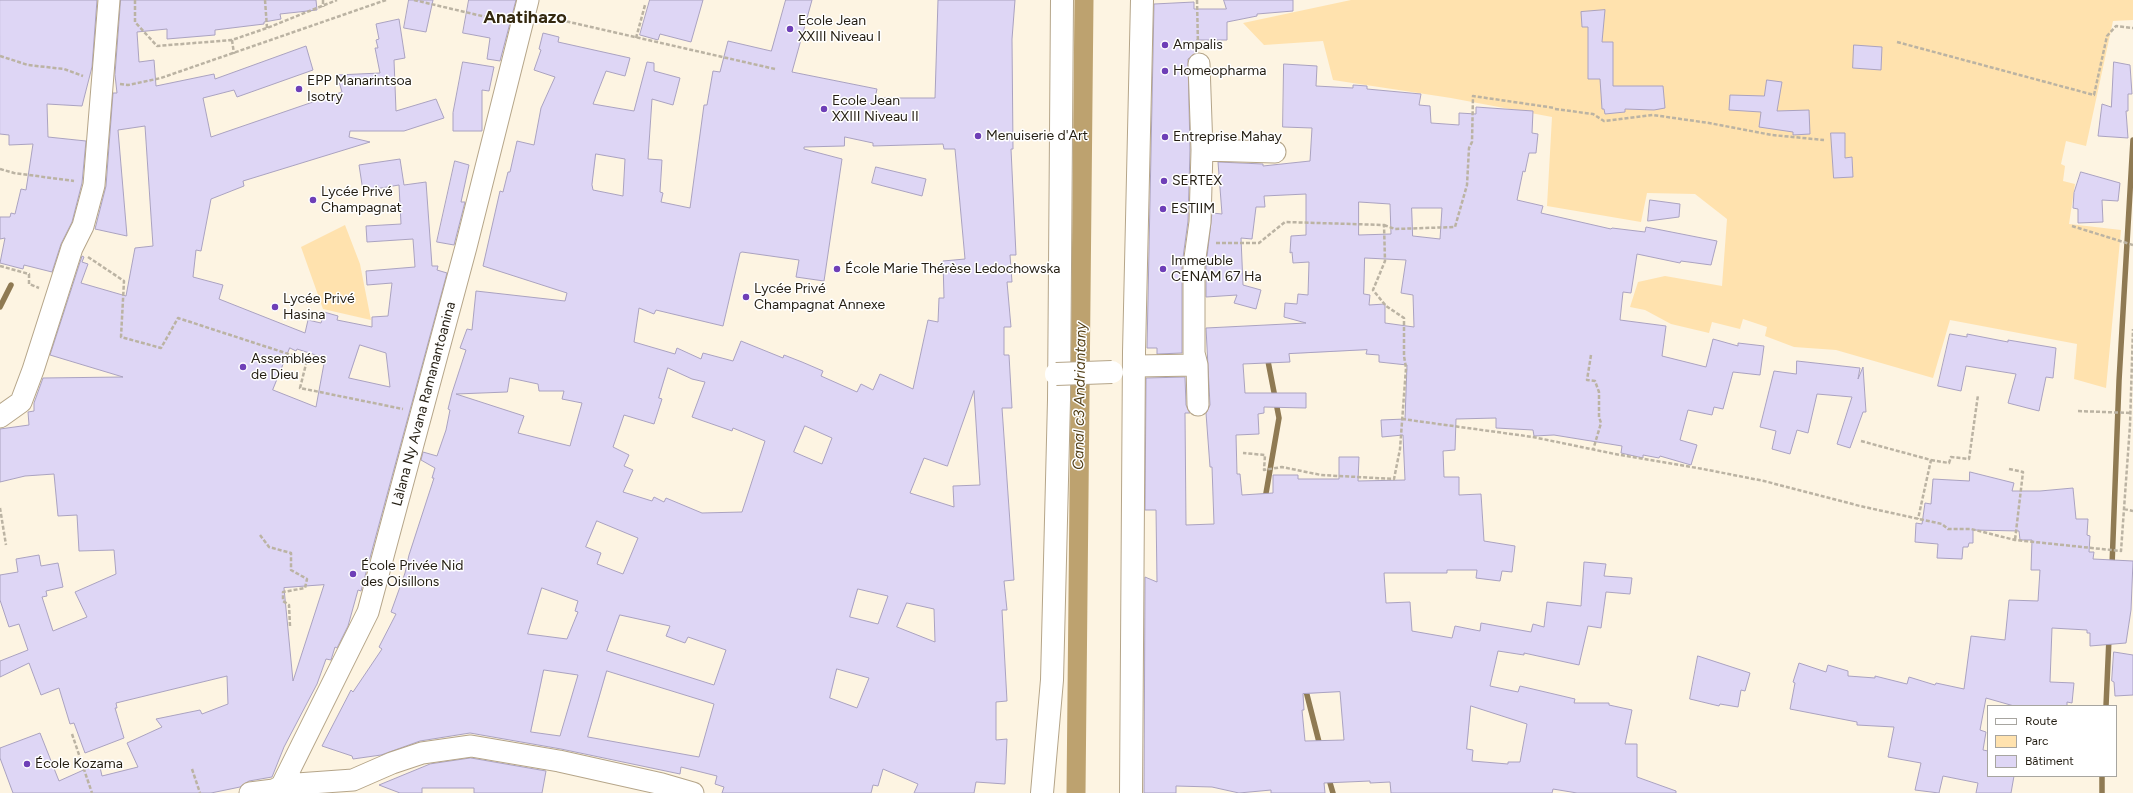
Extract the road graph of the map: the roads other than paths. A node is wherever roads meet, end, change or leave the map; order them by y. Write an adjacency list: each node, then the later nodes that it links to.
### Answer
1 (110, 0): 12 (street)
2 (1062, 0): 8 (main road)
3 (1142, 0): 9 (main road)
4 (533, 7): 14 (street, Làlana Ny Avana Ramanantoanina)
5 (1199, 64): 6 (street)
6 (1202, 150): 7 (street); 10 (street)
7 (1275, 152)
8 (1060, 351): 9 (main road, bridge); 17 (main road)
9 (1134, 352): 10 (street); 18 (main road)
10 (1197, 366): 11 (street)
11 (1198, 405)
12 (0, 417)
13 (326, 788): 14 (street); 16 (street)
14 (280, 789): 15 (street)
15 (250, 793)
16 (693, 793)
17 (1042, 793)
18 (1131, 793)

